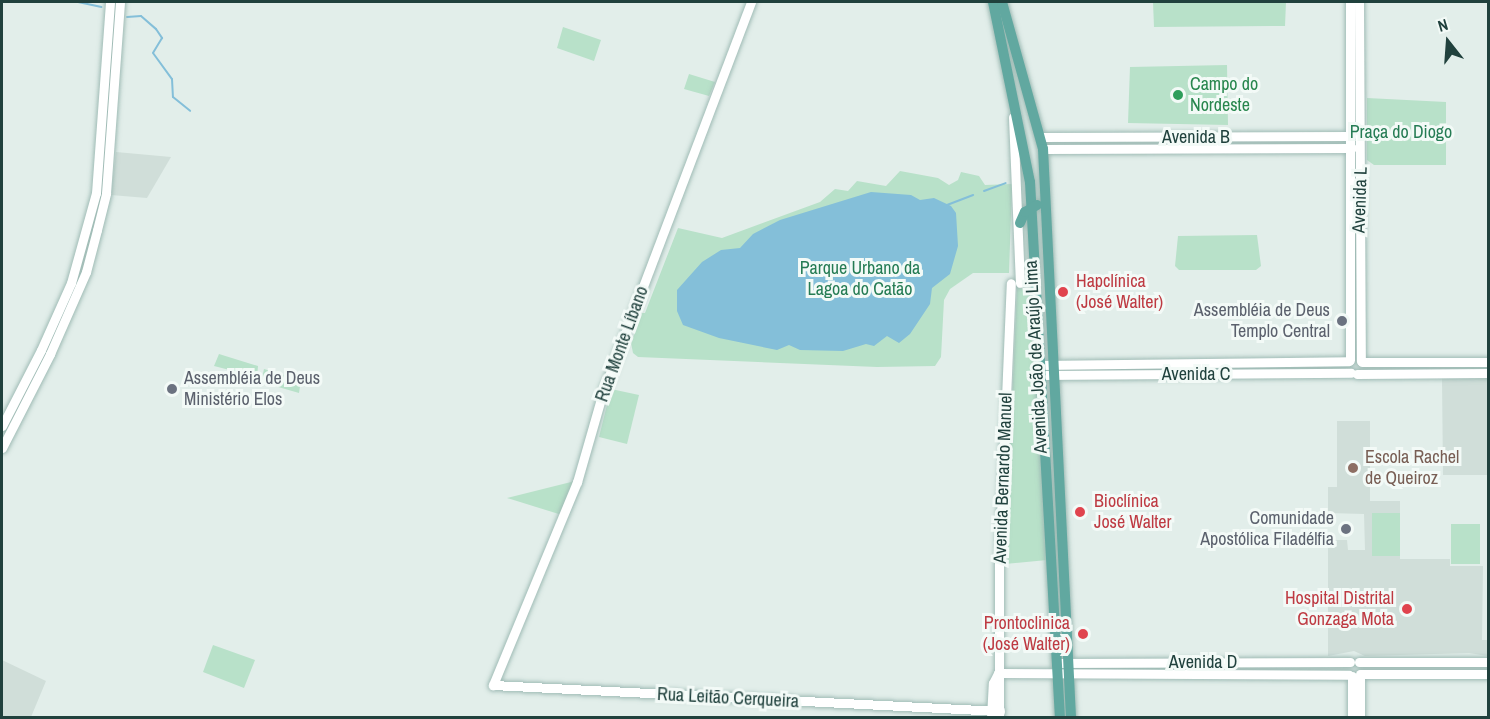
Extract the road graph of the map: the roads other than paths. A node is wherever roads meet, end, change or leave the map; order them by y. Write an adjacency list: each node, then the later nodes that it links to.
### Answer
1 (110, 2): 8 (street)
2 (120, 2): 9 (street)
3 (751, 2): 34 (street, Rua Monte Líbano)
4 (993, 2): 10 (main road, Avenida João de Araújo Lima)
5 (1002, 2): 12 (main road, Avenida João de Araújo Lima)
6 (1350, 2): 11 (street, Avenida L)
7 (1359, 2): 21 (street, Avenida L)
8 (106, 57): 9 (street); 26 (street)
9 (117, 58): 27 (street)
10 (1014, 102): 15 (main road, Avenida João de Araújo Lima); 19 (street, Avenida Bernardo Manuel)
11 (1351, 136): 12 (street, Avenida B); 13 (street, Avenida L)
12 (1041, 137): 14 (main road, Avenida João de Araújo Lima)
13 (1352, 148): 14 (street, Avenida B); 20 (street, Avenida L)
14 (1042, 149): 16 (main road, Avenida João de Araújo Lima)
15 (1030, 182): 16 (main road); 17 (main road, Avenida João de Araújo Lima)
16 (1045, 182): 18 (main road, Avenida João de Araújo Lima)
17 (1032, 205): 18 (main road); 19 (main road); 23 (main road, Avenida João de Araújo Lima)
18 (1046, 207): 23 (main road, Avenida João de Araújo Lima)
19 (1020, 223): 31 (street, Avenida Bernardo Manuel)
20 (1350, 361): 21 (street, Avenida C); 23 (street, Avenida C); 25 (street, Avenida L)
21 (1362, 362): 22 (street); 25 (street)
22 (1488, 362)
23 (1046, 370): 25 (street, Avenida C); 30 (main road, Avenida João de Araújo Lima)
24 (1488, 373): 25 (street, Avenida C)
25 (1354, 374)
26 (2, 426)
27 (2, 448)
28 (1354, 662): 29 (street, Avenida D); 30 (street, Avenida D); 33 (street); 33 (street)
29 (1488, 662)
30 (1062, 667): 31 (street); 33 (street, Avenida D); 36 (main road, Avenida João de Araújo Lima); 37 (main road, Avenida João de Araújo Lima)
31 (998, 673): 35 (street, Avenida Bernardo Manuel)
32 (1488, 674): 33 (street, Avenida D)
33 (1355, 675): 38 (street); 39 (street)
34 (493, 685): 35 (street, Rua Leitão Cerqueira)
35 (995, 714)
36 (1060, 717)
37 (1071, 717)
38 (1352, 717)
39 (1360, 717)

